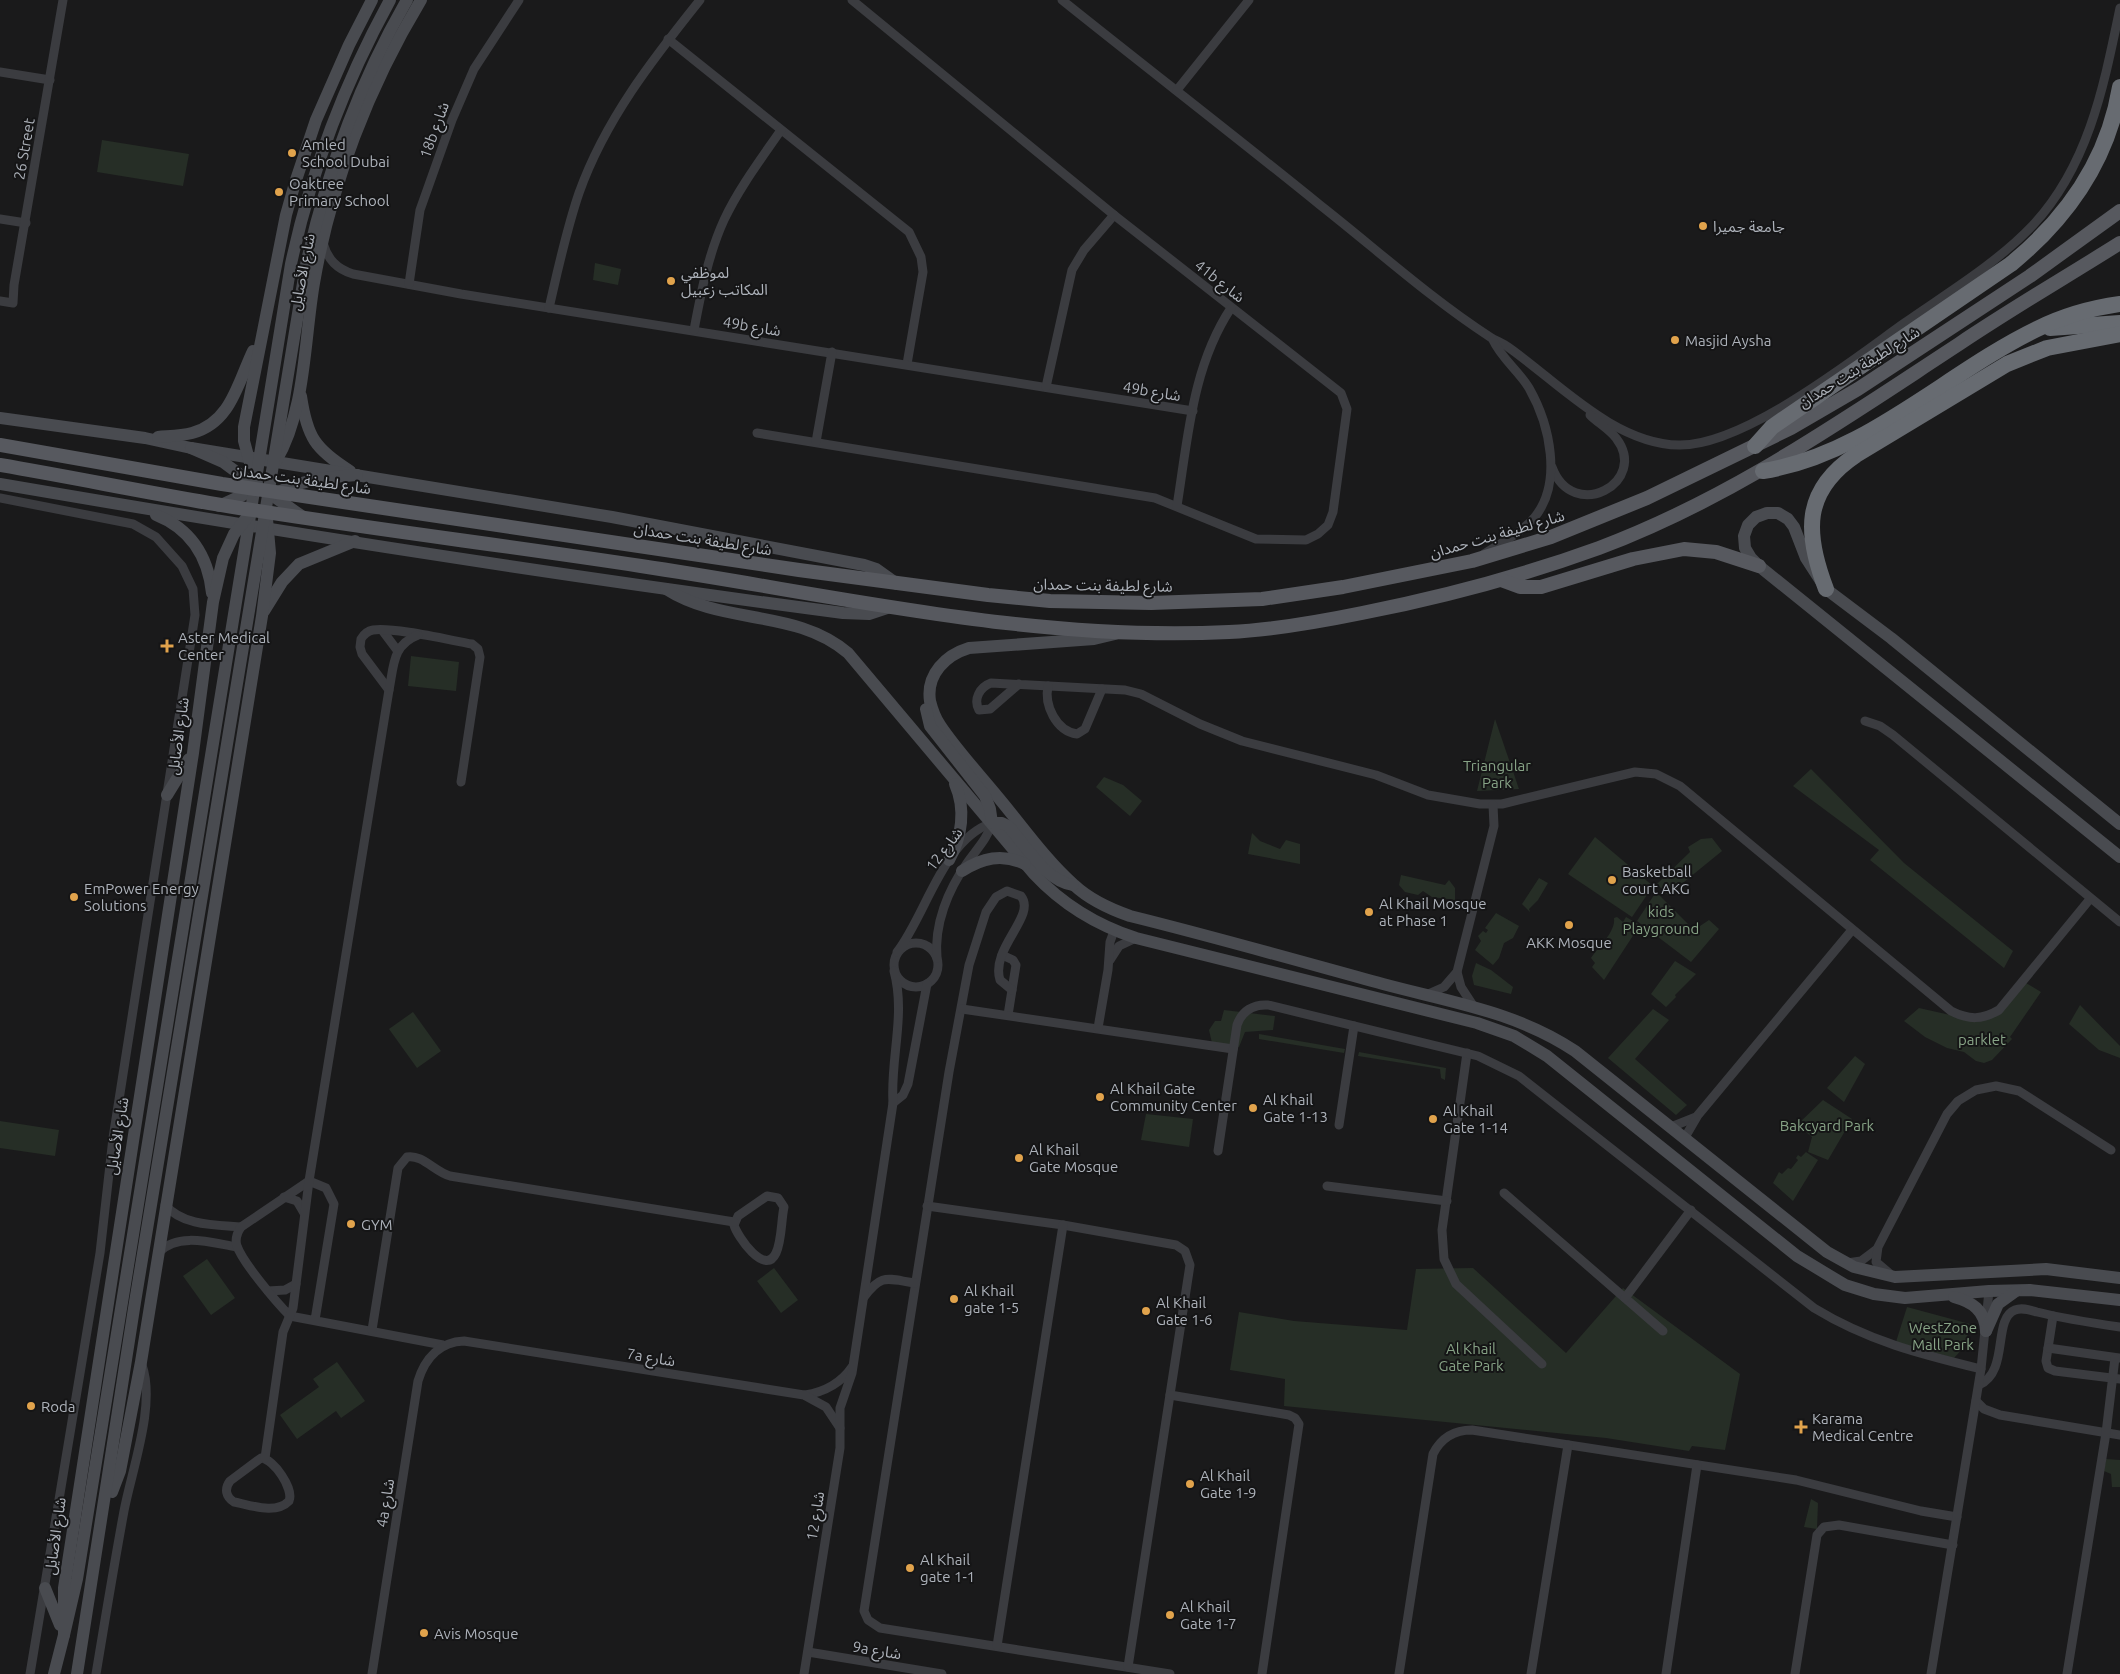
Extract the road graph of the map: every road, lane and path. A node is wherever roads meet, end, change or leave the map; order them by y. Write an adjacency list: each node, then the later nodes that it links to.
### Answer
1 (63, 0): 14 (street, 26 Street)
2 (372, 0): 33 (street, شارع الأصايل)
3 (390, 0): 183 (street)
4 (407, 0): 179 (street)
5 (421, 0): 22 (street, شارع الأصايل)
6 (519, 0): 24 (street, 18b شارع)
7 (700, 0): 12 (street)
8 (852, 0): 19 (street, 41b شارع)
9 (1062, 0): 16 (street)
10 (1250, 0): 16 (street)
11 (2120, 8): 41 (street)
12 (668, 39): 17 (street); 27 (street)
13 (0, 72): 14 (street)
14 (50, 80): 21 (street, 26 Street)
15 (2120, 87): 48 (highway)
16 (1176, 90): 34 (street)
17 (781, 130): 31 (street); 38 (street)
18 (2120, 211): 48 (main road, شارع لطيفة بنت حمدان)
19 (1114, 215): 28 (street, 41b شارع); 39 (street)
20 (0, 218): 21 (street)
21 (26, 223): 25 (street, 26 Street)
22 (323, 243): 24 (street, 49b شارع); 40 (street, شارع الأصايل)
23 (2120, 243): 54 (main road)
24 (409, 284): 27 (street, 49b شارع)
25 (0, 301)
26 (2120, 304): 30 (highway)
27 (549, 308): 31 (street, 49b شارع)
28 (1232, 308): 42 (street); 60 (street, 41b شارع)
29 (2120, 323): 30 (highway)
30 (2036, 329): 54 (highway)
31 (694, 330): 37 (street, 49b شارع)
32 (2120, 334): 35 (highway)
33 (260, 340): 45 (street); 50 (street)
34 (1493, 340): 41 (street); 52 (street)
35 (2090, 340): 36 (highway); 69 (highway)
36 (2120, 341)
37 (832, 352): 38 (street, 49b شارع); 46 (street)
38 (907, 364): 39 (street, 49b شارع)
39 (1046, 387): 42 (street, 49b شارع)
40 (300, 389): 51 (street); 55 (street)
41 (1582, 406): 52 (street)
42 (1192, 411): 60 (street)
43 (0, 418): 45 (street)
44 (757, 433): 46 (street, 41b شارع)
45 (145, 438): 49 (street)
46 (816, 442): 60 (street, 41b شارع)
47 (0, 445): 68 (main road, شارع لطيفة بنت حمدان)
48 (1755, 446): 65 (main road, شارع لطيفة بنت حمدان)
49 (191, 448): 50 (street); 57 (street)
50 (247, 457): 51 (street); 57 (street)
51 (276, 462): 55 (street); 57 (street)
52 (1550, 462): 65 (street)
53 (0, 465): 72 (main road)
54 (1763, 471): 67 (main road)
55 (356, 475): 59 (street); 68 (street)
56 (0, 484): 61 (street)
57 (257, 484): 59 (street); 61 (street)
58 (0, 498): 87 (street)
59 (267, 499): 62 (street); 63 (street); 64 (street)
60 (1177, 506)
61 (140, 508): 62 (street); 71 (street)
62 (242, 524): 63 (street); 71 (street)
63 (269, 529): 64 (street); 73 (street)
64 (355, 541): 70 (street); 73 (street)
65 (1472, 561): 68 (main road, شارع لطيفة بنت حمدان)
66 (1759, 566): 67 (main road); 69 (street); 91 (street)
67 (1501, 580): 75 (main road)
68 (897, 584)
69 (1826, 589): 90 (street)
70 (666, 590): 72 (street); 85 (street)
71 (213, 602): 84 (street, شارع الأصايل)
72 (890, 607): 75 (main road)
73 (262, 616): 131 (street)
74 (382, 630): 76 (street); 77 (street); 81 (street)
75 (1126, 632): 82 (street)
76 (418, 635): 77 (street); 86 (street)
77 (397, 650): 81 (street)
78 (1019, 684): 78 (street); 79 (street)
79 (1048, 686): 80 (street); 80 (street)
80 (1102, 689): 88 (street)
81 (389, 690): 126 (street)
82 (930, 694): 89 (street); 95 (street)
83 (1865, 721): 96 (street)
84 (193, 752): 87 (street); 183 (street, شارع الأصايل)
85 (947, 771): 89 (street); 92 (street)
86 (461, 782)
87 (167, 794): 182 (street)
88 (1494, 805): 99 (street); 107 (street)
89 (992, 823): 92 (street, شارع 12); 93 (street); 94 (street, شارع 12); 95 (street)
90 (2120, 824)
91 (2120, 857)
92 (949, 860): 102 (street, شارع 12)
93 (1025, 864): 94 (street); 100 (street)
94 (962, 871): 104 (street, شارع 12)
95 (1073, 885): 98 (street)
96 (2090, 899): 97 (street); 99 (street)
97 (2120, 922)
98 (1160, 924): 100 (street); 110 (street)
99 (1852, 930): 119 (street)
100 (1114, 931): 101 (street); 105 (street)
101 (1136, 938): 105 (street); 120 (street)
102 (897, 952): 104 (street); 106 (street)
103 (1002, 955): 109 (street); 109 (street); 112 (street)
104 (937, 958): 108 (street)
105 (1109, 962): 115 (street)
106 (894, 972): 108 (street); 118 (street, شارع 12)
107 (1457, 972): 110 (street); 111 (street)
108 (927, 984): 118 (street, شارع 12)
109 (1012, 990): 113 (street)
110 (1425, 995): 111 (street)
111 (1474, 1007): 122 (street)
112 (962, 1009): 113 (street); 132 (street)
113 (1008, 1015): 115 (street)
114 (1354, 1026): 116 (street); 117 (street); 121 (street)
115 (1098, 1028): 116 (street)
116 (1233, 1049): 125 (street)
117 (1467, 1053): 130 (street); 133 (street)
118 (894, 1103): 152 (street, شارع 12)
119 (1698, 1115): 122 (street); 123 (street)
120 (1628, 1120): 123 (street); 150 (street)
121 (1339, 1125)
122 (1671, 1127): 123 (street)
123 (1684, 1139): 141 (street)
124 (2111, 1150): 139 (street)
125 (1218, 1151)
126 (309, 1180): 129 (street); 134 (street); 156 (street)
127 (1327, 1186): 130 (street)
128 (1504, 1193): 151 (street)
129 (284, 1197): 134 (street); 137 (street)
130 (1447, 1201): 166 (street)
131 (165, 1205): 137 (street); 140 (street)
132 (927, 1206): 136 (street); 145 (street)
133 (1691, 1210): 151 (street); 167 (street)
134 (304, 1216): 146 (street)
135 (734, 1222): 135 (street); 158 (street)
136 (1063, 1225): 171 (street); 184 (street)
137 (240, 1227): 138 (street)
138 (237, 1247): 140 (street); 147 (street)
139 (1878, 1247): 141 (street); 143 (street)
140 (159, 1252): 164 (street)
141 (1845, 1263): 143 (street)
142 (2009, 1270): 143 (street); 144 (street); 149 (street)
143 (1895, 1277)
144 (2120, 1278)
145 (915, 1283): 152 (street); 184 (street)
146 (296, 1284): 147 (street); 154 (street)
147 (268, 1290): 154 (street)
148 (2018, 1290): 149 (street); 153 (street); 160 (street)
149 (1989, 1291): 150 (street); 160 (street)
150 (1950, 1295): 160 (street)
151 (1626, 1298): 159 (street)
152 (863, 1299): 165 (street, شارع 12)
153 (2120, 1300)
154 (290, 1316): 156 (street, 7a شارع); 177 (street)
155 (2052, 1316): 157 (street); 162 (street); 169 (street)
156 (315, 1320): 158 (street, 7a شارع)
157 (2120, 1327)
158 (372, 1330): 161 (street, 7a شارع)
159 (1663, 1330)
160 (1986, 1331): 167 (street)
161 (443, 1345): 170 (street, 7a شارع); 191 (street, 4a شارع)
162 (2048, 1348): 163 (street); 168 (street)
163 (2118, 1358): 168 (street)
164 (141, 1362): 179 (street); 190 (street)
165 (853, 1364): 170 (street); 173 (street, شارع 12)
166 (1542, 1364)
167 (1981, 1370): 169 (street)
168 (2116, 1379): 174 (street)
169 (1979, 1385): 172 (street)
170 (804, 1395): 173 (street, 7a شارع)
171 (1170, 1395): 186 (street); 195 (street)
172 (1976, 1401): 174 (street); 180 (street)
173 (840, 1428): 185 (street, شارع 12)
174 (2106, 1433): 175 (street); 201 (street)
175 (2120, 1435)
176 (1568, 1445): 178 (street); 196 (street); 197 (street)
177 (265, 1458): 177 (street)
178 (1697, 1465): 180 (street); 198 (street)
179 (105, 1503): 189 (street)
180 (1957, 1517): 181 (street)
181 (1953, 1546): 199 (street); 200 (street)
182 (45, 1588): 183 (street); 187 (street)
183 (64, 1635): 188 (street, شارع الأصايل)
184 (997, 1646): 186 (street)
185 (808, 1652): 192 (street, شارع 12); 193 (street, 9a شارع)
186 (1128, 1667): 194 (street)
187 (30, 1674)
188 (54, 1674)
189 (77, 1674)
190 (96, 1674)
191 (372, 1674)
192 (804, 1674)
193 (942, 1674)
194 (1170, 1674)
195 (1262, 1674)
196 (1399, 1674)
197 (1531, 1674)
198 (1666, 1674)
199 (1795, 1674)
200 (1931, 1674)
201 (2067, 1674)

